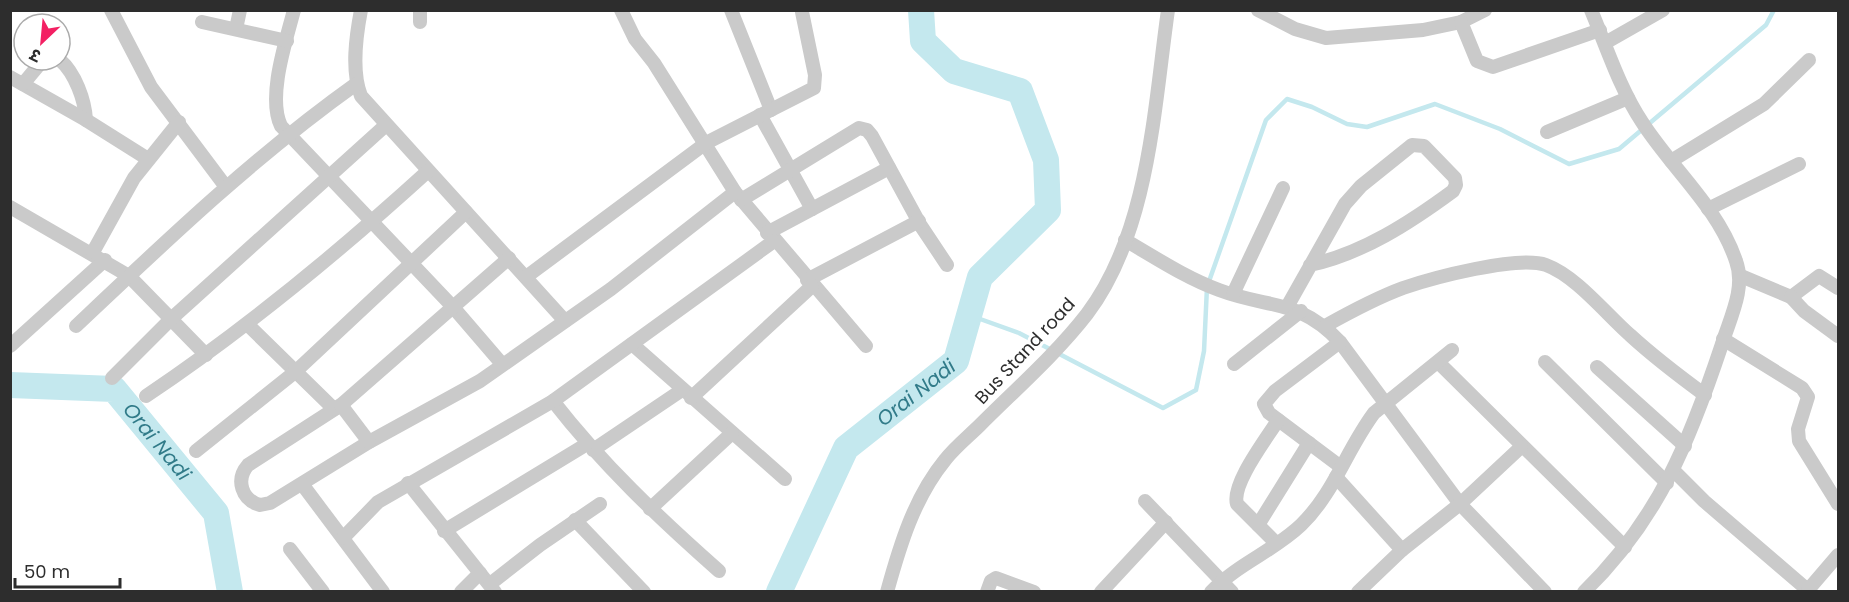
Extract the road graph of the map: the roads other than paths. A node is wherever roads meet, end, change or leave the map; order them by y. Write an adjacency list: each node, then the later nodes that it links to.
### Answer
1 (111, 10): 25 (street)
2 (240, 10): 15 (street)
3 (294, 10): 17 (street)
4 (361, 10): 21 (street)
5 (621, 10): 29 (street)
6 (731, 10): 23 (street)
7 (1168, 10): 47 (street, Bus Stand road)
8 (1258, 10): 14 (street)
9 (1485, 10): 14 (street)
10 (1591, 10): 16 (street)
11 (1663, 10): 16 (street)
12 (802, 12): 23 (street)
13 (201, 22): 15 (street)
14 (1461, 22): 16 (street)
15 (236, 29): 17 (street)
16 (1602, 37): 22 (street)
17 (287, 40): 28 (street)
18 (1809, 60): 31 (street)
19 (70, 72): 24 (street)
20 (17, 80): 24 (street)
21 (356, 84): 26 (street); 28 (street)
22 (1628, 98): 27 (street); 31 (street)
23 (766, 113): 29 (street); 33 (street)
24 (86, 120): 30 (street)
25 (179, 122): 30 (street); 37 (street)
26 (386, 125): 35 (street); 36 (street)
27 (1546, 132)
28 (288, 134): 36 (street); 37 (street)
29 (706, 143): 39 (street); 55 (street)
30 (148, 159): 48 (street)
31 (1671, 161): 42 (street)
32 (1799, 164): 42 (street)
33 (790, 168): 34 (street); 39 (street); 41 (street)
34 (889, 168): 41 (street); 44 (street)
35 (428, 171): 43 (street); 45 (street)
36 (328, 177): 45 (street); 62 (street)
37 (226, 187): 53 (street)
38 (1283, 188): 58 (street)
39 (738, 196): 46 (street); 63 (street)
40 (10, 207): 48 (street)
41 (812, 209): 46 (street)
42 (1708, 209): 54 (street)
43 (466, 212): 49 (street); 50 (street)
44 (919, 221): 51 (street); 56 (street)
45 (371, 223): 50 (street); 64 (street)
46 (770, 237): 56 (street); 70 (street)
47 (1125, 240): 58 (street); 124 (street, Bus Stand road)
48 (99, 256): 53 (street); 71 (street)
49 (509, 258): 55 (street); 60 (street)
50 (411, 264): 60 (street); 80 (street)
51 (947, 265)
52 (1310, 265): 52 (street); 61 (street)
53 (129, 276): 62 (street); 65 (street)
54 (1741, 276): 59 (street); 68 (street)
55 (526, 277): 63 (street)
56 (810, 283): 72 (street); 82 (street)
57 (1839, 288): 59 (street)
58 (1226, 292): 61 (street)
59 (1791, 297): 67 (street)
60 (453, 307): 78 (street); 87 (street)
61 (1294, 309): 66 (street); 77 (street)
62 (171, 319): 74 (street); 81 (street)
63 (565, 321): 78 (street)
64 (248, 325): 74 (street); 80 (street)
65 (76, 326)
66 (1325, 326): 69 (street); 83 (street)
67 (1839, 336)
68 (1723, 339): 83 (street); 104 (street)
69 (1340, 342): 86 (street); 88 (street)
70 (632, 344): 82 (street); 85 (street)
71 (10, 346)
72 (866, 346)
73 (1452, 350): 75 (street)
74 (206, 355): 84 (street)
75 (1438, 362): 86 (street); 94 (street)
76 (1545, 362): 97 (street)
77 (1234, 363)
78 (502, 364): 90 (street)
79 (1597, 367): 92 (street)
80 (295, 372): 87 (street); 95 (street)
81 (112, 378)
82 (686, 394): 89 (street); 93 (street)
83 (1705, 395): 92 (street)
84 (146, 396)
85 (553, 401): 93 (street); 99 (street)
86 (1385, 402): 96 (street); 103 (street)
87 (338, 407): 90 (street); 100 (street)
88 (1278, 420): 91 (street); 108 (street)
89 (732, 433): 98 (street); 105 (street)
90 (369, 442): 100 (street)
91 (1309, 443): 96 (street); 108 (street)
92 (1685, 446): 97 (street)
93 (590, 447): 105 (street); 109 (street)
94 (1521, 447): 103 (street); 112 (street)
95 (196, 451)
96 (1339, 472): 111 (street); 114 (street)
97 (1670, 477): 112 (street); 133 (street)
98 (785, 479)
99 (408, 483): 109 (street); 110 (street)
100 (302, 484): 110 (street)
101 (1145, 501): 107 (street)
102 (600, 504): 106 (street)
103 (1460, 504): 114 (street); 131 (street)
104 (1839, 504)
105 (650, 509): 116 (street)
106 (575, 520): 119 (street); 123 (street)
107 (1166, 522): 118 (street); 127 (street)
108 (1258, 525): 111 (street)
109 (444, 531): 117 (street)
110 (343, 538): 121 (street)
111 (1276, 543): 118 (street)
112 (1625, 547): 132 (street)
113 (290, 549): 120 (street)
114 (1402, 550): 130 (street)
115 (1839, 555): 133 (street)
116 (720, 571)
117 (480, 573): 119 (street); 122 (street)
118 (1222, 580): 128 (street); 129 (street)
119 (493, 588)
120 (323, 591)
121 (383, 591)
122 (461, 591)
123 (644, 591)
124 (887, 591)
125 (987, 591): 126 (street)
126 (1034, 591)
127 (1101, 591)
128 (1211, 591)
129 (1232, 591)
130 (1358, 591)
131 (1545, 591)
132 (1584, 591)
133 (1809, 591)

